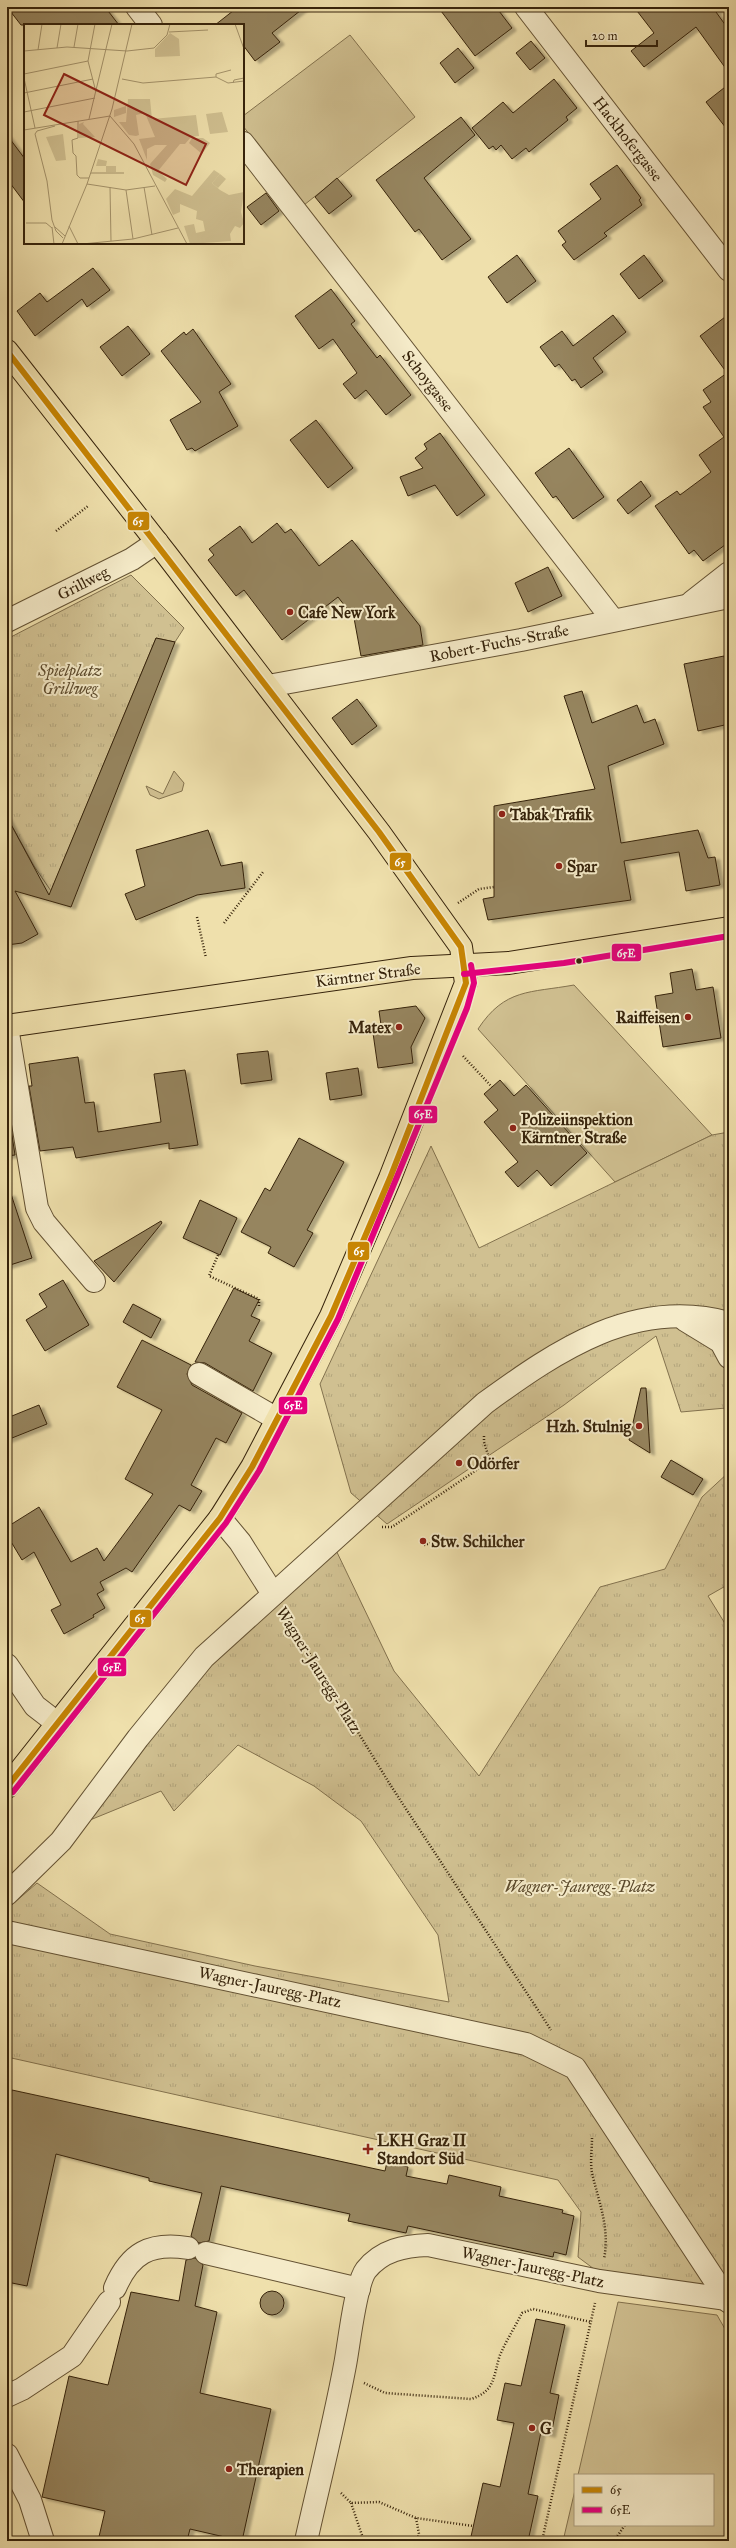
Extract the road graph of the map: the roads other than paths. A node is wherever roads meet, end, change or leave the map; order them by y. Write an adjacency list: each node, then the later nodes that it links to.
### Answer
1 (137, 7): 3 (street)
2 (526, 7): 5 (street, Hackhofergasse)
3 (150, 24)
4 (244, 144): 11 (street, Schoygasse)
5 (729, 270)
6 (7, 351): 7 (main road)
7 (157, 542): 12 (street, Grillweg); 13 (main road)
8 (729, 573): 10 (street)
9 (729, 597): 10 (street, Robert-Fuchs-Straße)
10 (690, 604): 11 (street, Robert-Fuchs-Straße)
11 (613, 620): 13 (street, Robert-Fuchs-Straße)
12 (7, 621)
13 (268, 686): 15 (main road)
14 (729, 928): 15 (main road, Kärntner Straße)
15 (463, 966): 16 (main road, Kärntner Straße); 22 (main road)
16 (7, 1027): 17 (street)
17 (94, 1281)
18 (677, 1315): 19 (street, Wagner-Jauregg-Platz); 20 (street); 24 (street, Wagner-Jauregg-Platz)
19 (729, 1323)
20 (729, 1357)
21 (199, 1374): 22 (street)
22 (277, 1418): 23 (main road)
23 (220, 1518): 24 (street, Wagner-Jauregg-Platz); 26 (main road)
24 (273, 1594): 28 (street, Wagner-Jauregg-Platz)
25 (7, 1665): 26 (street)
26 (57, 1723): 27 (main road)
27 (7, 1786)
28 (7, 1894)
29 (7, 1932): 31 (street, Wagner-Jauregg-Platz)
30 (359, 2288): 31 (street, Wagner-Jauregg-Platz); 32 (street); 35 (street, Wagner-Jauregg-Platz)
31 (728, 2300)
32 (7, 2396)
33 (7, 2455): 34 (street)
34 (43, 2541)
35 (306, 2541)

